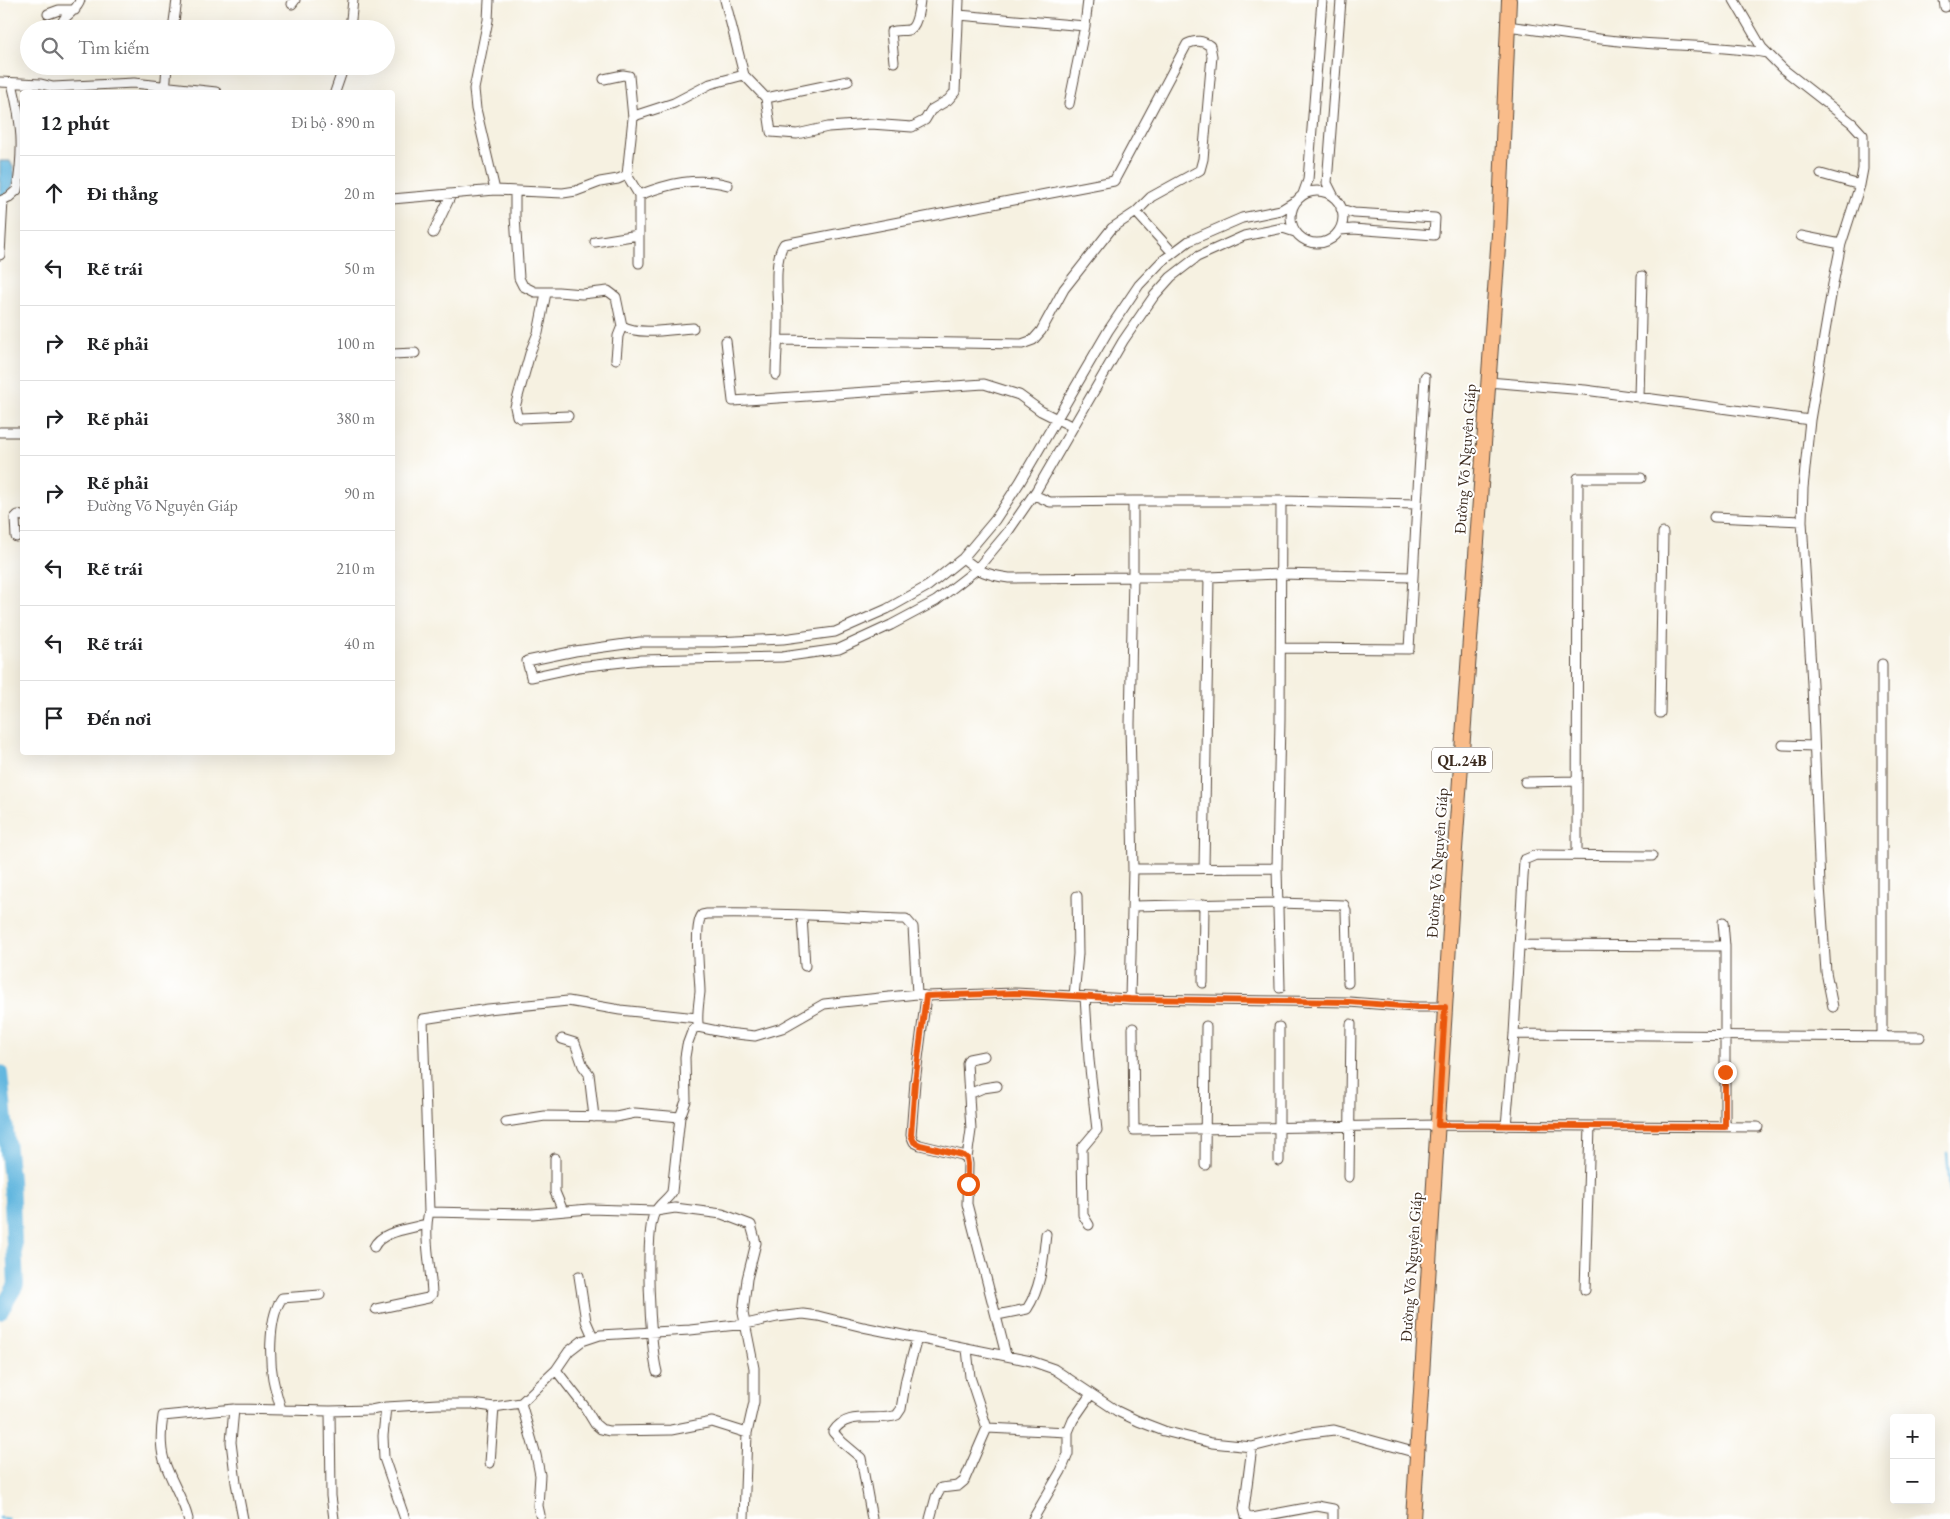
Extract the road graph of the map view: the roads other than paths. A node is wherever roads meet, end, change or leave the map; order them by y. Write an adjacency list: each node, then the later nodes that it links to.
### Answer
1 (80, 0): 13 (street)
2 (177, 0): 17 (street)
3 (353, 0): 18 (street)
4 (489, 0): 42 (street)
5 (725, 0): 25 (street)
6 (920, 0): 22 (street)
7 (959, 0): 15 (street)
8 (1088, 0): 19 (street)
9 (1509, 0): 20 (main road, Đường Võ Nguyên Giáp / QL.24B)
10 (1734, 0): 21 (street)
11 (1322, 1): 12 (street); 44 (street)
12 (1340, 3): 47 (street)
13 (75, 10): 14 (street); 16 (street)
14 (48, 14)
15 (959, 15): 19 (street); 33 (street)
16 (63, 20)
17 (174, 20)
18 (351, 20)
19 (1086, 26): 34 (street)
20 (1508, 26): 21 (street); 76 (main road, Đường Võ Nguyên Giáp / QL.24B)
21 (1768, 53): 41 (street)
22 (894, 62)
23 (166, 75): 30 (street)
24 (341, 75): 32 (street)
25 (744, 75): 33 (street); 35 (street)
26 (604, 79): 35 (street)
27 (848, 81): 33 (street)
28 (0, 82): 29 (street)
29 (12, 83): 30 (street); 36 (street)
30 (164, 89): 31 (street)
31 (181, 90)
32 (336, 90)
33 (766, 98)
34 (1069, 104)
35 (633, 118): 39 (street)
36 (20, 123)
37 (20, 163): 49 (street)
38 (1821, 174): 41 (street)
39 (627, 175): 43 (street); 46 (street)
40 (728, 185): 46 (street)
41 (1860, 185): 59 (street)
42 (496, 190): 43 (street); 45 (street)
43 (515, 192): 66 (street)
44 (1303, 194): 47 (street); 50 (street)
45 (451, 195): 48 (street); 55 (street)
46 (639, 195): 56 (street)
47 (1334, 197): 51 (street)
48 (395, 199)
49 (1, 200): 61 (street)
50 (1294, 202): 54 (street); 60 (street)
51 (1341, 209): 53 (street); 53 (street)
52 (1136, 212): 60 (street); 69 (street); 69 (street)
53 (1340, 230): 54 (street)
54 (1295, 232): 65 (street)
55 (433, 233)
56 (638, 235): 58 (street); 62 (street)
57 (1801, 236): 59 (street)
58 (596, 242)
59 (1841, 244): 80 (street)
60 (1173, 253): 63 (street)
61 (0, 255)
62 (639, 263)
63 (1149, 274): 65 (street); 79 (street)
64 (1642, 276): 77 (street)
65 (1162, 288): 81 (street)
66 (546, 293): 67 (street); 78 (street)
67 (622, 326): 68 (street); 73 (street)
68 (693, 328)
69 (777, 340): 74 (street)
70 (726, 341): 79 (street)
71 (415, 353): 72 (street)
72 (395, 354)
73 (616, 359)
74 (776, 375)
75 (1424, 377): 88 (street)
76 (1488, 382): 77 (street); 128 (main road, Đường Võ Nguyên Giáp / QL.24B)
77 (1639, 398): 80 (street)
78 (568, 416)
79 (1057, 419): 81 (street); 94 (street)
80 (1810, 420): 91 (street)
81 (1073, 427): 85 (street)
82 (0, 432): 83 (street)
83 (20, 432)
84 (1641, 478): 105 (street)
85 (1034, 495): 87 (street); 95 (street)
86 (1281, 501): 87 (street); 88 (street); 96 (street)
87 (1133, 502): 98 (street)
88 (1417, 504): 99 (street)
89 (20, 516): 93 (street)
90 (1714, 517): 91 (street)
91 (1802, 521): 104 (street)
92 (1662, 533): 102 (street)
93 (16, 537)
94 (963, 558): 95 (street); 95 (street)
95 (976, 570): 98 (street)
96 (1280, 574): 97 (street); 99 (street); 100 (street)
97 (1209, 576): 98 (street); 109 (street)
98 (1133, 577): 111 (street)
99 (1412, 577): 100 (street)
100 (1281, 648): 110 (street)
101 (1882, 664): 137 (street)
102 (1660, 713)
103 (1783, 745): 104 (street)
104 (1814, 746): 129 (street)
105 (1578, 781): 106 (street); 107 (street)
106 (1525, 782)
107 (1577, 855): 108 (street); 118 (street)
108 (1652, 856)
109 (1204, 868): 110 (street); 111 (street)
110 (1277, 868): 113 (street)
111 (1133, 869): 115 (street)
112 (1077, 896): 125 (street)
113 (1278, 903): 114 (street); 121 (street); 123 (street)
114 (1204, 904): 115 (street); 122 (street)
115 (1132, 906): 127 (street)
116 (802, 916): 120 (street); 124 (street); 130 (street)
117 (1723, 922): 119 (street)
118 (1519, 945): 119 (street); 135 (street)
119 (1725, 946): 136 (street)
120 (805, 966)
121 (1348, 982)
122 (1203, 983)
123 (1280, 988)
124 (922, 995): 125 (street); 130 (street); 155 (street)
125 (1074, 996): 126 (street)
126 (1085, 997): 127 (street); 163 (street)
127 (1130, 999): 128 (street)
128 (1445, 1007): 146 (main road, Đường Võ Nguyên Giáp / QL.24B)
129 (1833, 1007)
130 (698, 1023): 144 (street); 161 (street)
131 (1351, 1024): 147 (street)
132 (1206, 1026): 153 (street)
133 (1279, 1027): 152 (street)
134 (1133, 1028): 153 (street)
135 (1514, 1034): 136 (street); 148 (street)
136 (1725, 1036): 137 (street); 150 (street)
137 (1882, 1036): 138 (street)
138 (1920, 1037)
139 (562, 1038): 143 (street)
140 (984, 1056): 142 (street)
141 (997, 1086): 142 (street)
142 (969, 1094): 155 (street)
143 (594, 1116): 144 (street); 145 (street)
144 (680, 1117): 160 (street)
145 (506, 1122)
146 (1438, 1125): 147 (street); 148 (street); 190 (main road, Đường Võ Nguyên Giáp / QL.24B)
147 (1350, 1126): 152 (street); 158 (street)
148 (1506, 1126): 149 (street)
149 (1590, 1126): 150 (street); 167 (street)
150 (1725, 1127): 151 (street)
151 (1758, 1127)
152 (1279, 1128): 153 (street); 156 (street)
153 (1206, 1129): 157 (street)
154 (555, 1158): 159 (street)
155 (967, 1158): 170 (street)
156 (1278, 1161)
157 (1205, 1165)
158 (1350, 1177)
159 (563, 1211): 160 (street); 161 (street)
160 (656, 1211): 171 (street); 172 (street)
161 (429, 1212): 162 (street)
162 (426, 1224): 165 (street); 169 (street)
163 (1089, 1225)
164 (1046, 1234): 170 (street)
165 (374, 1247)
166 (579, 1276): 173 (street)
167 (1585, 1290)
168 (320, 1295): 184 (street)
169 (376, 1309)
170 (996, 1315): 176 (street)
171 (746, 1324): 172 (street); 174 (street); 188 (street)
172 (652, 1332): 173 (street); 178 (street)
173 (593, 1337): 177 (street)
174 (917, 1338): 175 (street); 198 (street)
175 (967, 1349): 176 (street); 186 (street)
176 (1006, 1355): 179 (street)
177 (556, 1370): 180 (street); 188 (street)
178 (657, 1372)
179 (1091, 1394): 187 (street); 189 (street)
180 (521, 1403): 182 (street); 192 (street)
181 (386, 1407): 182 (street); 185 (street); 196 (street)
182 (494, 1407): 191 (street)
183 (234, 1409): 184 (street); 193 (street); 194 (street)
184 (281, 1409): 185 (street)
185 (330, 1411): 195 (street)
186 (986, 1428): 187 (street); 199 (street)
187 (1068, 1432): 200 (street)
188 (747, 1433): 197 (street)
189 (1252, 1447): 190 (street); 201 (street)
190 (1417, 1454): 202 (main road, Đường Võ Nguyên Giáp / QL.24B)
191 (490, 1463)
192 (540, 1515)
193 (188, 1519)
194 (243, 1519)
195 (334, 1519)
196 (405, 1519)
197 (744, 1519)
198 (872, 1519)
199 (930, 1519)
200 (1033, 1519)
201 (1333, 1519)
202 (1413, 1519)

